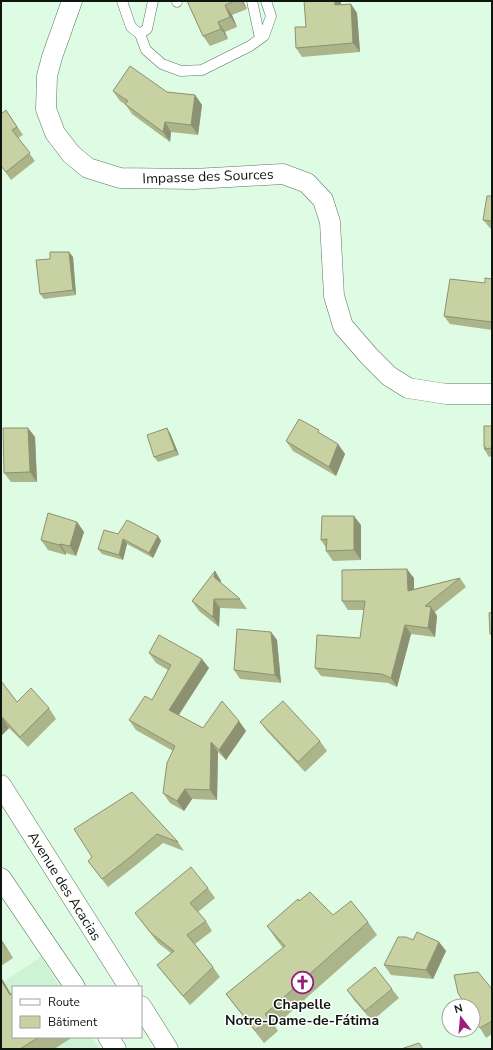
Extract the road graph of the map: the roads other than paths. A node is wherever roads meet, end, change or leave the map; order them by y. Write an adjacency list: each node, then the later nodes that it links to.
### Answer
1 (72, 1): 8 (street, Impasse des Sources)
2 (122, 1): 6 (lane)
3 (153, 1): 6 (lane)
4 (252, 1): 7 (lane)
5 (266, 1): 7 (lane)
6 (140, 34): 7 (lane)
7 (260, 38)
8 (492, 394)
9 (1, 785): 12 (street, Avenue des Acacias)
10 (1, 878): 11 (street)
11 (74, 986)
12 (128, 986)
13 (142, 1008): 16 (street)
14 (109, 1038): 15 (street)
15 (116, 1049)
16 (168, 1049)

